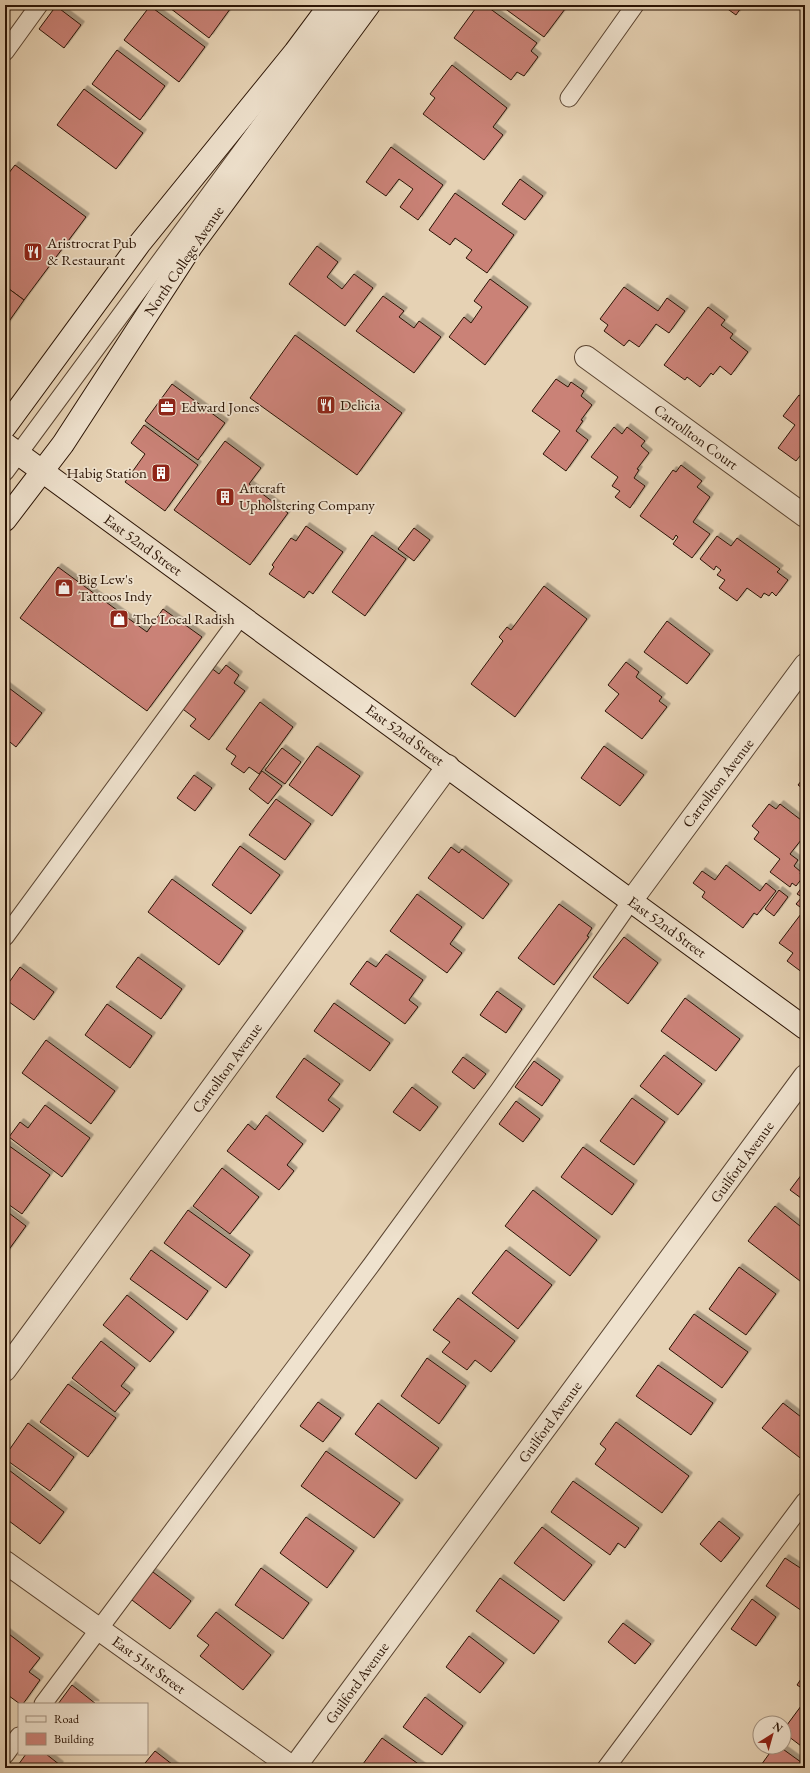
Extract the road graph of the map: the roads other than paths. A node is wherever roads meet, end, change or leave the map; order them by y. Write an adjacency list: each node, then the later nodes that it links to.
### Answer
1 (39, 5): 6 (lane)
2 (330, 5): 9 (street)
3 (349, 5): 10 (lane, North College Avenue)
4 (369, 5): 11 (street, North College Avenue)
5 (635, 5): 7 (lane)
6 (5, 52)
7 (569, 98)
8 (586, 357): 13 (street, Carrollton Court)
9 (5, 427)
10 (12, 449): 11 (street, East 52nd Street); 12 (lane, North College Avenue)
11 (41, 471): 14 (street, North College Avenue); 15 (street, East 52nd Street)
12 (5, 472)
13 (805, 516)
14 (5, 520)
15 (241, 616): 17 (street, East 52nd Street); 19 (lane)
16 (805, 665): 18 (street, Carrollton Avenue)
17 (448, 766): 18 (street, East 52nd Street); 22 (street, Carrollton Avenue)
18 (631, 901): 20 (street, East 52nd Street); 25 (lane)
19 (5, 937)
20 (805, 1028)
21 (805, 1076): 29 (street, Guilford Avenue)
22 (5, 1370)
23 (805, 1500): 30 (lane)
24 (5, 1562): 25 (street, East 51st Street)
25 (98, 1629): 26 (lane); 29 (street, East 51st Street)
26 (44, 1703)
27 (18, 1737): 28 (lane)
28 (5, 1755)
29 (294, 1768)
30 (606, 1768)

